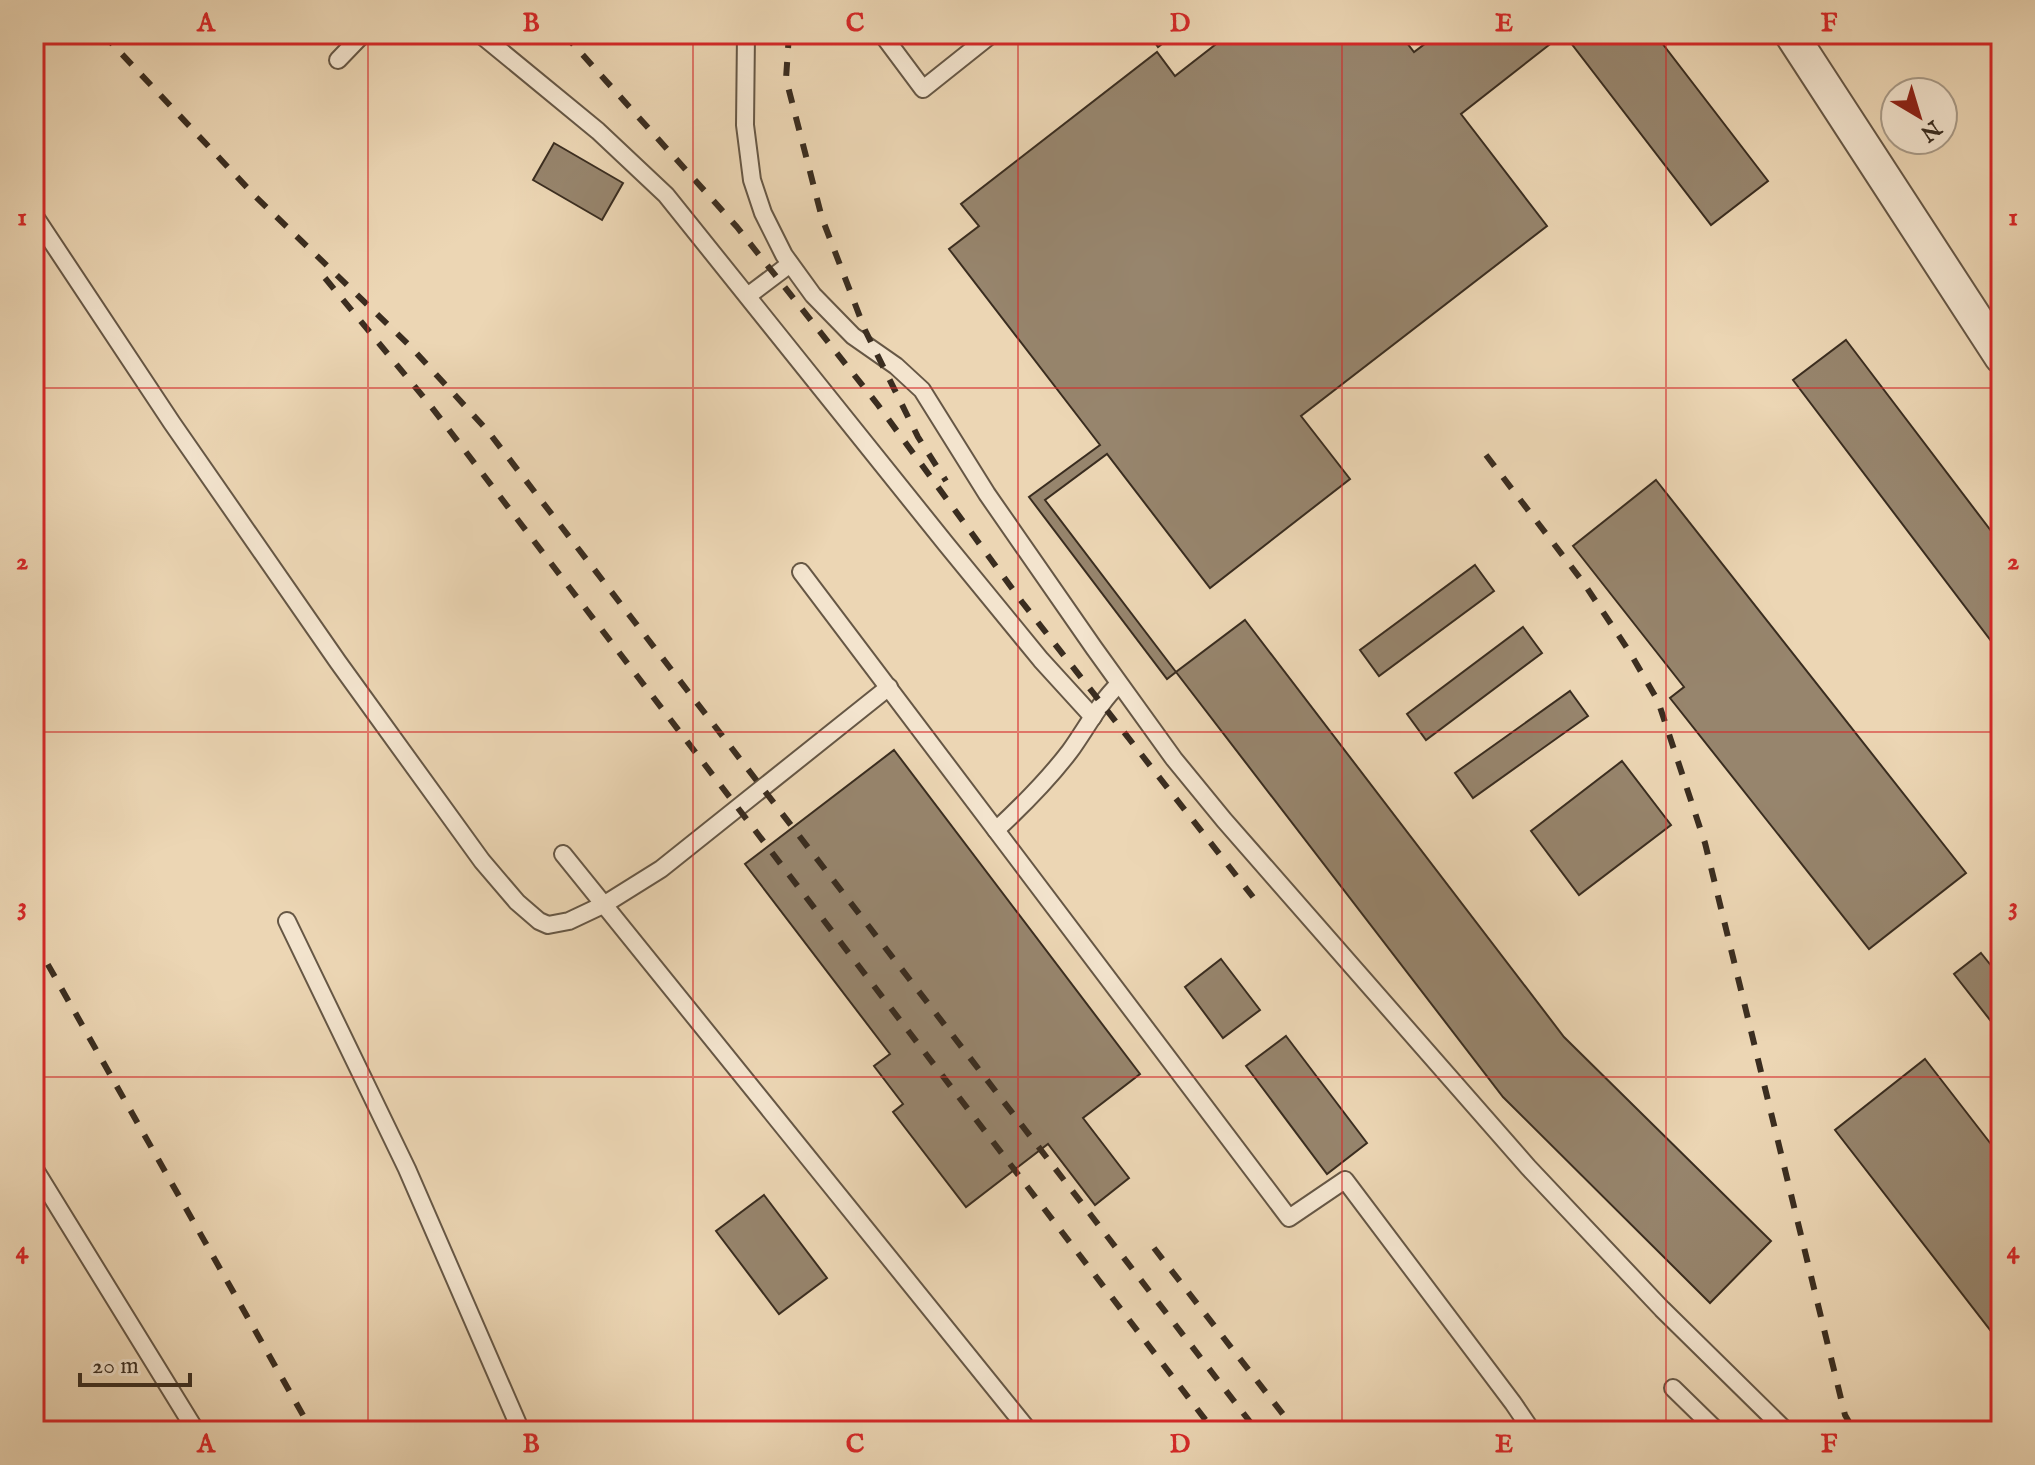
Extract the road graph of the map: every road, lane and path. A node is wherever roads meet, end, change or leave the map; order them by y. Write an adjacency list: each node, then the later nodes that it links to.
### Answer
1 (363, 34): 7 (lane)
2 (480, 34): 10 (lane)
3 (746, 34): 9 (lane)
4 (882, 34): 5 (lane)
5 (992, 34)
6 (1791, 34): 11 (street)
7 (338, 60)
8 (34, 215): 18 (lane)
9 (790, 264): 10 (lane); 13 (lane)
10 (749, 295): 15 (lane)
11 (2001, 357)
12 (801, 572): 14 (lane)
13 (1119, 684): 15 (lane); 27 (lane)
14 (889, 687): 16 (lane); 18 (lane)
15 (1093, 717): 16 (lane)
16 (996, 830): 25 (lane)
17 (563, 854): 18 (lane)
18 (605, 904): 24 (lane)
19 (287, 921): 23 (lane)
20 (34, 1168): 22 (lane)
21 (1673, 1388): 26 (lane)
22 (196, 1431)
23 (521, 1431)
24 (1029, 1431)
25 (1532, 1431)
26 (1717, 1431)
27 (1786, 1431)

